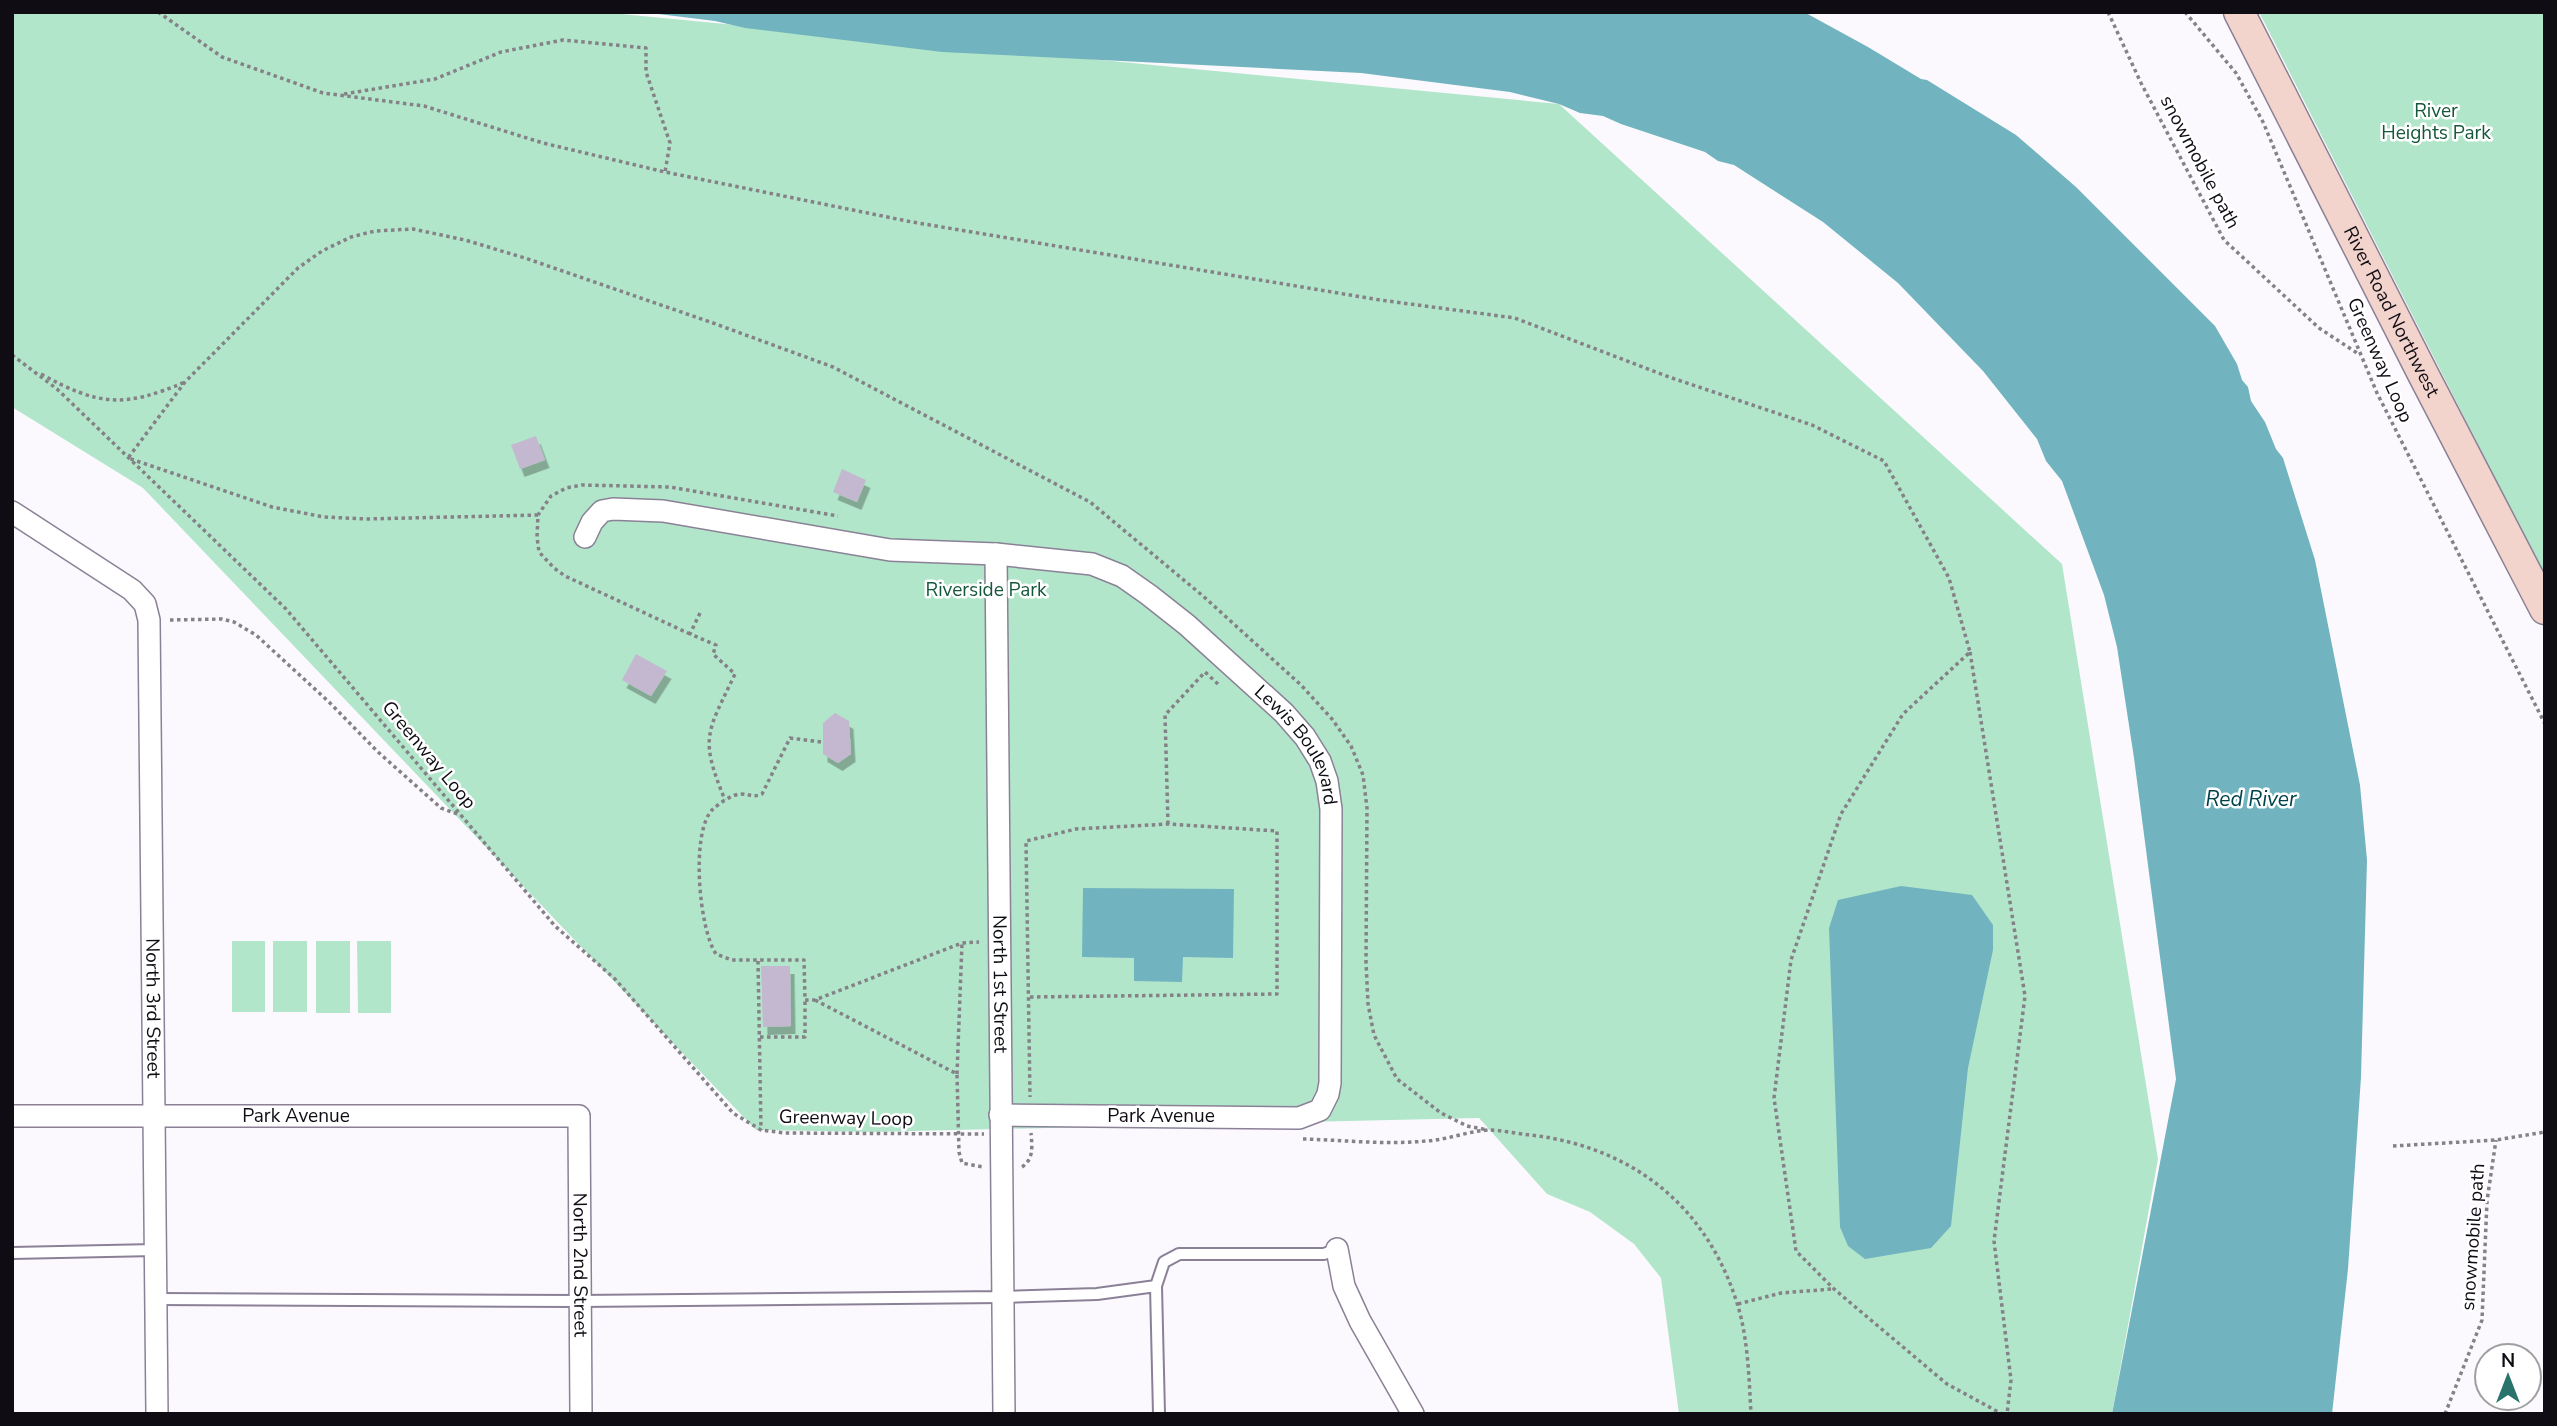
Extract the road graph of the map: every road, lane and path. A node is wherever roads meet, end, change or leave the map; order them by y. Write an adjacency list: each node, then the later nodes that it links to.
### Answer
1 (158, 12): 5 (path)
2 (2108, 12): 8 (path, snowmobile path)
3 (2185, 12): 8 (path, Greenway Loop)
4 (2239, 12): 16 (street, River Road Northwest)
5 (337, 95): 6 (path); 6 (path)
6 (665, 172): 19 (path)
7 (12, 355): 9 (path, Greenway Loop)
8 (2362, 356): 21 (path, Greenway Loop)
9 (33, 369): 10 (path); 11 (path, Greenway Loop)
10 (185, 382)
11 (128, 457): 13 (path); 24 (path, Greenway Loop)
12 (12, 512): 17 (street)
13 (538, 515)
14 (585, 537): 15 (street, Lewis Boulevard)
15 (996, 554): 26 (street, North 1st Street); 34 (street, Lewis Boulevard)
16 (2545, 609)
17 (147, 612): 24 (path); 35 (street, North 3rd Street)
18 (700, 613): 23 (path)
19 (1970, 652): 51 (path); 62 (path)
20 (1223, 688): 25 (path)
21 (2545, 724)
22 (821, 742): 23 (path)
23 (725, 800): 28 (path)
24 (461, 816): 40 (path, Greenway Loop)
25 (1168, 824): 29 (path); 29 (path)
26 (999, 942): 27 (path); 38 (street, North 1st Street)
27 (962, 943): 31 (path); 33 (path)
28 (758, 961): 30 (path); 32 (path)
29 (1030, 997): 39 (path)
30 (804, 1000): 31 (path); 32 (path)
31 (815, 1000): 33 (path)
32 (760, 1038): 40 (path)
33 (957, 1074): 42 (path)
34 (1320, 1110): 39 (street, Park Avenue)
35 (154, 1115): 36 (street, Park Avenue); 37 (street, Park Avenue); 48 (street, North 3rd Street)
36 (12, 1116)
37 (579, 1116): 54 (street, North 2nd Street)
38 (1000, 1124): 39 (street, Park Avenue); 39 (path, Greenway Loop); 42 (path, Greenway Loop); 46 (street, North 1st Street)
39 (1031, 1125): 46 (path)
40 (761, 1129): 42 (path, Greenway Loop)
41 (2545, 1132): 44 (path)
42 (959, 1133): 46 (path)
43 (1303, 1139): 55 (path)
44 (2496, 1140): 45 (path); 63 (path, snowmobile path)
45 (2393, 1146)
46 (1000, 1169): 52 (street, North 1st Street)
47 (1337, 1249): 50 (lane); 60 (street)
48 (155, 1250): 49 (lane); 53 (street, North 3rd Street)
49 (12, 1253)
50 (1156, 1286): 52 (lane); 59 (lane)
51 (1834, 1289): 55 (path); 62 (path)
52 (1003, 1297): 54 (lane); 58 (street, North 1st Street)
53 (156, 1298): 54 (lane); 56 (street, North 3rd Street)
54 (580, 1301): 57 (street, North 2nd Street)
55 (1738, 1304): 61 (path)
56 (156, 1414)
57 (581, 1414)
58 (1004, 1414)
59 (1159, 1414)
60 (1413, 1414)
61 (1751, 1414)
62 (2005, 1414)
63 (2445, 1414)

